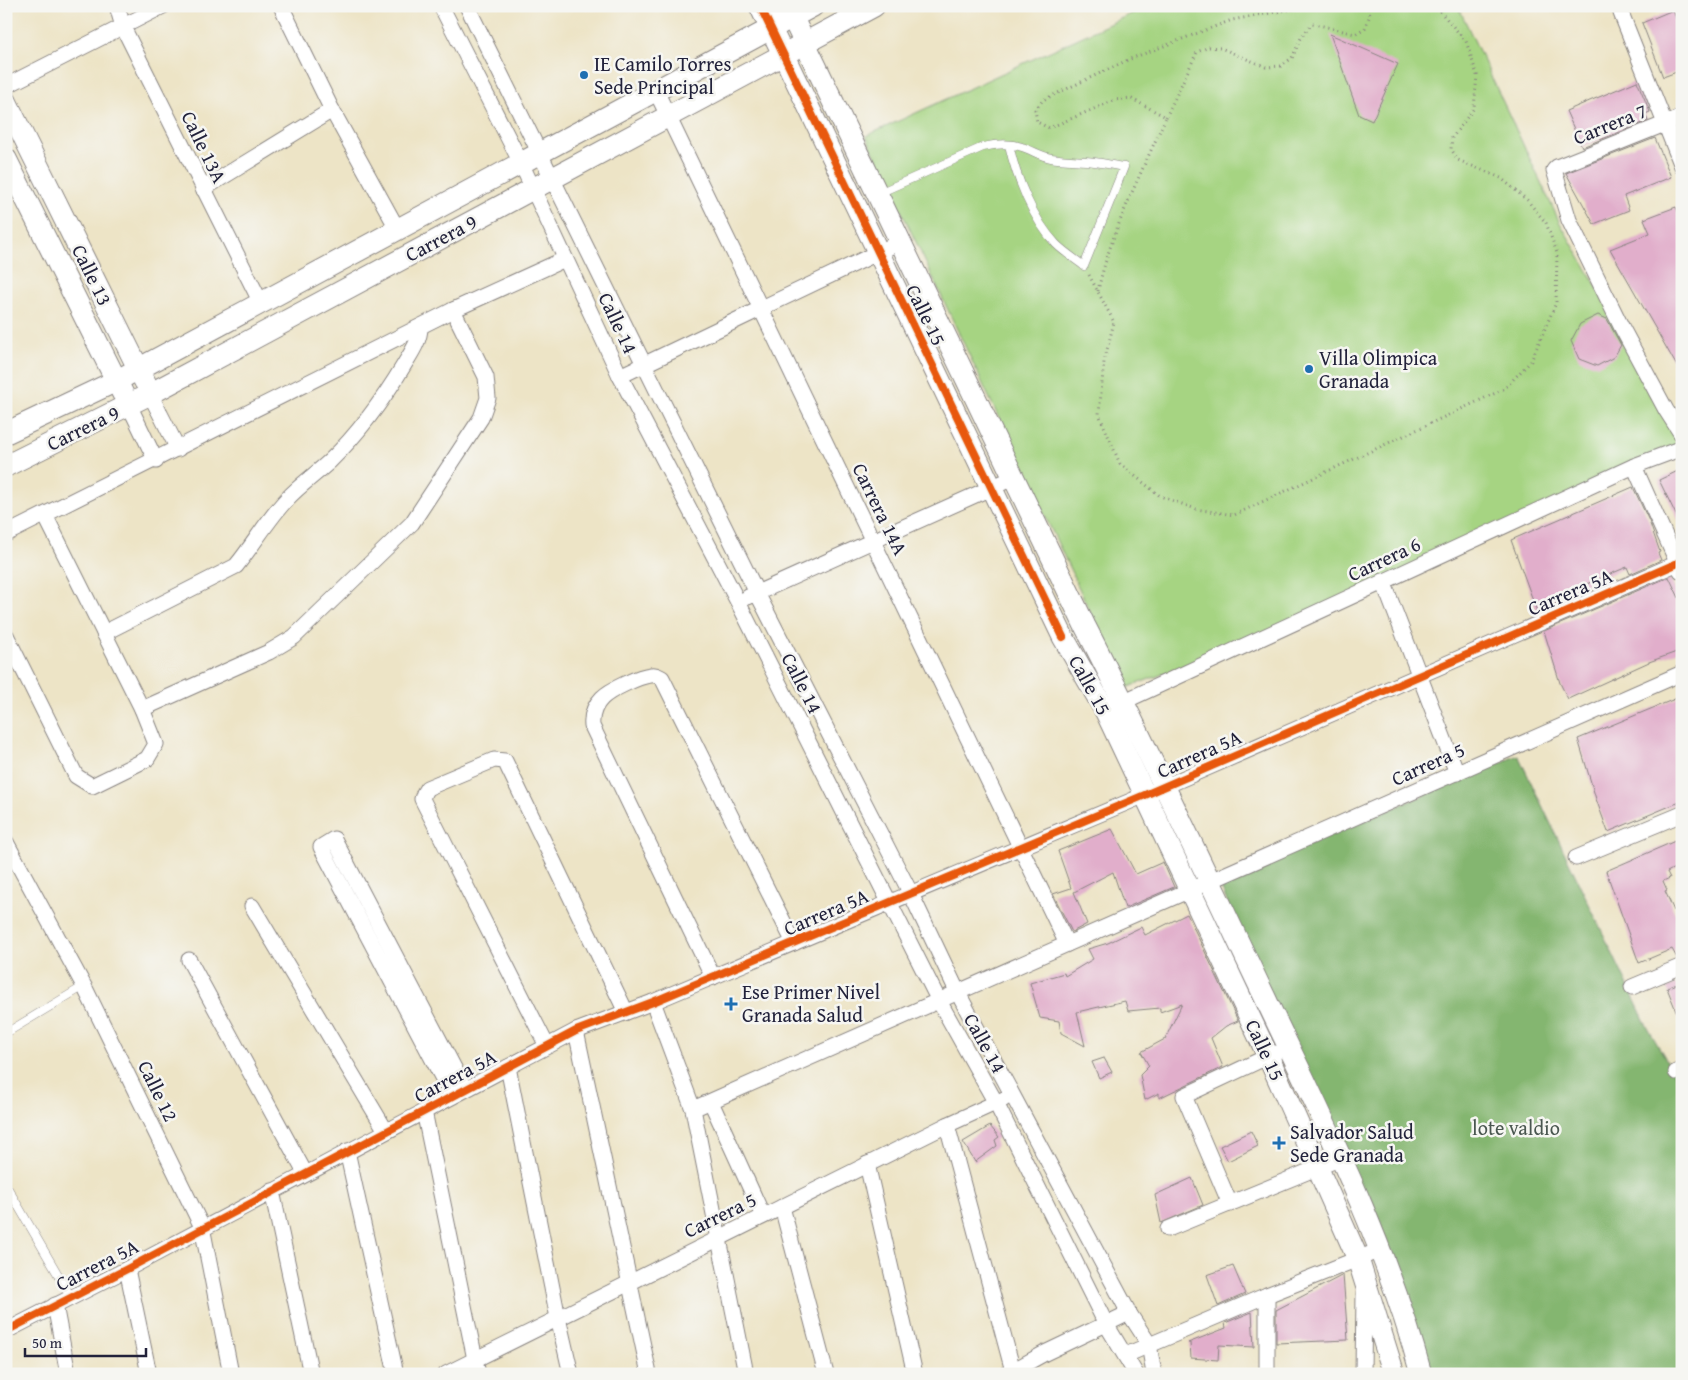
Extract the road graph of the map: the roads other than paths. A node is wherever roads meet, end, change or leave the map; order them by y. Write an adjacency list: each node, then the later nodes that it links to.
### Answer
1 (116, 6): 11 (street, Calle 13A)
2 (163, 6): 11 (street)
3 (281, 6): 18 (street)
4 (441, 6): 25 (street, Calle 14)
5 (467, 6): 23 (street, Calle 14)
6 (760, 6): 12 (street, Calle 15)
7 (814, 6): 10 (street, Carrera 9)
8 (874, 6): 13 (street, Carrera 9)
9 (1622, 6): 21 (street)
10 (789, 12): 12 (street, Carrera 9); 13 (street, Calle 15)
11 (123, 27): 15 (street); 28 (street, Calle 13A)
12 (771, 29): 14 (street, Calle 15); 16 (street, Carrera 9)
13 (805, 43): 14 (street, Carrera 9); 30 (street, Calle 15)
14 (783, 55): 19 (street, Carrera 9); 33 (street, Calle 15)
15 (6, 86)
16 (656, 91): 19 (street, Carrera 14A); 23 (street, Carrera 9)
17 (6, 102): 40 (street, Calle 13)
18 (332, 110): 28 (street); 31 (street)
19 (668, 116): 27 (street, Carrera 9); 36 (street, Carrera 14A)
20 (1682, 117): 21 (street, Carrera 7)
21 (1666, 124): 26 (street); 46 (street, Carrera 7)
22 (1009, 145): 22 (lane); 30 (lane)
23 (541, 153): 25 (street, Carrera 9); 27 (street, Calle 14)
24 (6, 159): 42 (street, Calle 13)
25 (521, 163): 29 (street, Calle 14); 31 (street, Carrera 9)
26 (1682, 166)
27 (552, 178): 29 (street, Carrera 9); 39 (street, Calle 14)
28 (203, 189): 35 (street, Calle 13A)
29 (533, 189): 34 (street, Calle 14); 43 (street, Carrera 9)
30 (877, 194): 32 (street, Calle 15)
31 (398, 230): 35 (street, Carrera 9)
32 (900, 242): 33 (street); 52 (street, Calle 15)
33 (878, 252): 36 (street); 53 (street, Calle 15)
34 (565, 259): 37 (street); 41 (street, Calle 14)
35 (261, 303): 40 (street, Carrera 9)
36 (761, 308): 39 (street); 56 (street, Carrera 14A)
37 (453, 310): 38 (street); 66 (street)
38 (420, 327): 47 (street); 61 (street)
39 (645, 364): 41 (street); 59 (street, Calle 14)
40 (138, 369): 42 (street, Carrera 9); 43 (street, Calle 13)
41 (620, 376): 60 (street, Calle 14)
42 (116, 381): 44 (street, Calle 13); 45 (street, Carrera 9)
43 (150, 394): 44 (street, Carrera 9); 47 (street, Calle 13)
44 (129, 405): 49 (street, Calle 13); 50 (street, Carrera 9)
45 (6, 433)
46 (1682, 434)
47 (178, 448): 49 (street)
48 (1682, 448): 51 (street, Carrera 6)
49 (156, 460): 54 (street)
50 (6, 466)
51 (1634, 466): 57 (street); 58 (street, Carrera 6)
52 (1013, 478): 53 (street); 65 (street, Calle 15)
53 (992, 487): 56 (street); 65 (street, Calle 15)
54 (45, 515): 55 (street); 61 (street)
55 (6, 534)
56 (873, 541): 59 (street); 72 (street, Carrera 14A)
57 (1680, 567): 64 (street, Carrera 5A)
58 (1383, 581): 64 (street); 65 (street, Carrera 6)
59 (757, 593): 60 (street); 77 (street, Calle 14)
60 (738, 602): 78 (street, Calle 14)
61 (104, 633): 66 (street)
62 (6, 636): 66 (street)
63 (1682, 673): 67 (street, Carrera 5)
64 (1420, 675): 67 (street); 68 (street, Carrera 5A)
65 (1114, 706): 68 (street, Calle 15); 69 (street, Calle 15)
66 (142, 708)
67 (1457, 772): 75 (street, Carrera 5)
68 (1164, 786): 69 (street, Carrera 5A); 75 (street, Calle 15)
69 (1145, 795): 72 (street, Carrera 5A); 76 (street, Calle 15)
70 (1682, 814): 73 (street)
71 (6, 842): 74 (street, Calle 12)
72 (1021, 847): 77 (street, Carrera 5A); 81 (street, Carrera 14A)
73 (1576, 858)
74 (9, 859): 85 (street, Calle 12)
75 (1210, 882): 76 (street, Carrera 5); 94 (street, Calle 15)
76 (1190, 890): 81 (street, Carrera 5); 95 (street, Calle 15)
77 (911, 894): 78 (street, Carrera 5A); 87 (street, Calle 14)
78 (890, 902): 80 (street, Carrera 5A); 88 (street, Calle 14)
79 (252, 906): 104 (street)
80 (794, 943): 84 (street, Carrera 5A); 84 (street)
81 (1067, 944): 87 (street, Carrera 5)
82 (189, 960): 109 (street)
83 (1682, 966): 86 (street)
84 (713, 977): 89 (street, Carrera 5A)
85 (84, 986): 92 (lane); 115 (street, Calle 12)
86 (1632, 987)
87 (958, 993): 88 (street, Carrera 5); 98 (street, Calle 14)
88 (939, 1001): 99 (street, Carrera 5); 100 (street, Calle 14)
89 (653, 1002): 90 (street, Carrera 5A); 101 (street)
90 (626, 1012): 91 (street, Carrera 5A); 93 (street)
91 (576, 1031): 93 (street, Carrera 5A); 121 (street)
92 (6, 1033)
93 (547, 1046): 96 (street, Carrera 5A)
94 (1288, 1046): 95 (street); 106 (street, Calle 15)
95 (1268, 1056): 108 (street, Calle 15); 112 (street)
96 (508, 1067): 97 (street, Carrera 5A); 126 (street)
97 (458, 1093): 97 (street); 102 (street, Carrera 5A)
98 (1012, 1095): 100 (street, Carrera 5); 125 (street, Calle 14)
99 (711, 1102): 101 (street, Carrera 5); 114 (street)
100 (996, 1103): 103 (street, Carrera 5); 127 (street, Calle 14)
101 (694, 1109): 117 (street)
102 (424, 1111): 104 (street, Carrera 5A); 131 (street)
103 (947, 1125): 107 (street, Carrera 5); 132 (street)
104 (386, 1131): 105 (street, Carrera 5A)
105 (347, 1152): 109 (street, Carrera 5A); 137 (street)
106 (1341, 1158): 108 (street); 118 (street, Calle 15)
107 (867, 1164): 113 (street, Carrera 5); 143 (street)
108 (1318, 1168): 112 (street); 119 (street, Calle 15)
109 (305, 1173): 111 (street, Carrera 5A)
110 (6, 1185): 123 (lane)
111 (272, 1191): 115 (street, Carrera 5A); 136 (street)
112 (1230, 1204): 116 (street)
113 (782, 1206): 114 (street, Carrera 5); 142 (street)
114 (763, 1216): 117 (street, Carrera 5)
115 (202, 1227): 120 (street, Carrera 5A); 135 (street, Calle 12)
116 (1168, 1229)
117 (720, 1237): 121 (street, Carrera 5); 141 (street)
118 (1380, 1250): 119 (street); 149 (street, Calle 15)
119 (1361, 1266): 122 (street); 147 (street); 148 (street, Calle 15)
120 (127, 1268): 123 (street, Carrera 5A); 134 (street)
121 (630, 1282): 126 (street, Carrera 5); 140 (street)
122 (1267, 1295): 129 (street); 146 (street)
123 (70, 1297): 124 (street, Carrera 5A)
124 (55, 1305): 128 (street, Carrera 5A); 133 (street)
125 (1130, 1313): 127 (street); 129 (street, Calle 14)
126 (558, 1318): 131 (street, Carrera 5); 139 (street)
127 (1106, 1324): 130 (street, Calle 14); 132 (street)
128 (6, 1331)
129 (1150, 1344): 130 (street); 145 (street, Calle 14)
130 (1126, 1355): 144 (street, Calle 14)
131 (476, 1367): 138 (street, Carrera 5)
132 (1012, 1373)
133 (68, 1374)
134 (149, 1374)
135 (231, 1374)
136 (311, 1374)
137 (396, 1374)
138 (446, 1374)
139 (571, 1374)
140 (649, 1374)
141 (746, 1374)
142 (826, 1374)
143 (915, 1374)
144 (1136, 1374)
145 (1154, 1374)
146 (1267, 1374)
147 (1363, 1374)
148 (1394, 1374)
149 (1421, 1374)

